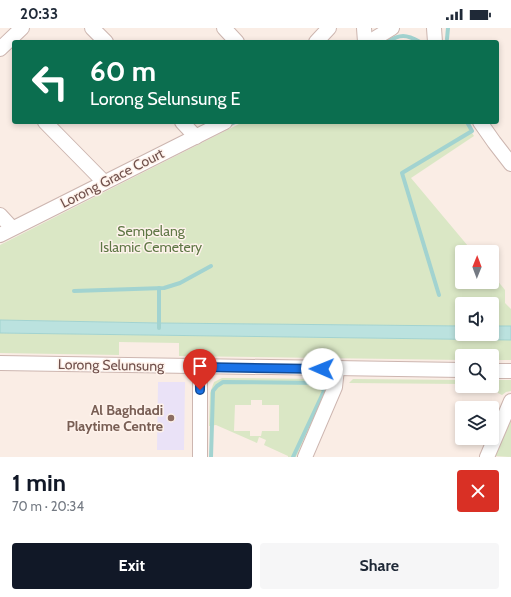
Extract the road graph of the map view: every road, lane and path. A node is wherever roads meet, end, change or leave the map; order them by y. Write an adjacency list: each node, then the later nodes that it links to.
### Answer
1 (22, 28): 14 (street)
2 (92, 28): 8 (street)
3 (224, 28): 9 (street)
4 (329, 28): 10 (street)
5 (364, 28): 11 (street)
6 (392, 28): 12 (street)
7 (434, 28): 13 (street)
8 (104, 40)
9 (235, 40)
10 (318, 40)
11 (365, 40)
12 (372, 40)
13 (435, 40)
14 (0, 49)
15 (47, 124): 21 (street)
16 (184, 124): 19 (street)
17 (221, 124): 19 (street, Lorong Grace Court)
18 (481, 124): 20 (street)
19 (196, 137): 21 (street, Lorong Grace Court)
20 (511, 164)
21 (104, 182): 23 (street, Lorong Grace Court)
22 (0, 215): 23 (street)
23 (6, 231)
24 (0, 363): 25 (street, Lorong Selunsung)
25 (200, 367): 26 (street, Lorong Selunsung); 31 (street)
26 (337, 369): 27 (street, Lorong Selunsung); 32 (street)
27 (455, 370)
28 (499, 371): 29 (street)
29 (511, 371)
30 (510, 401): 33 (street)
31 (200, 457)
32 (305, 457)
33 (487, 457)

